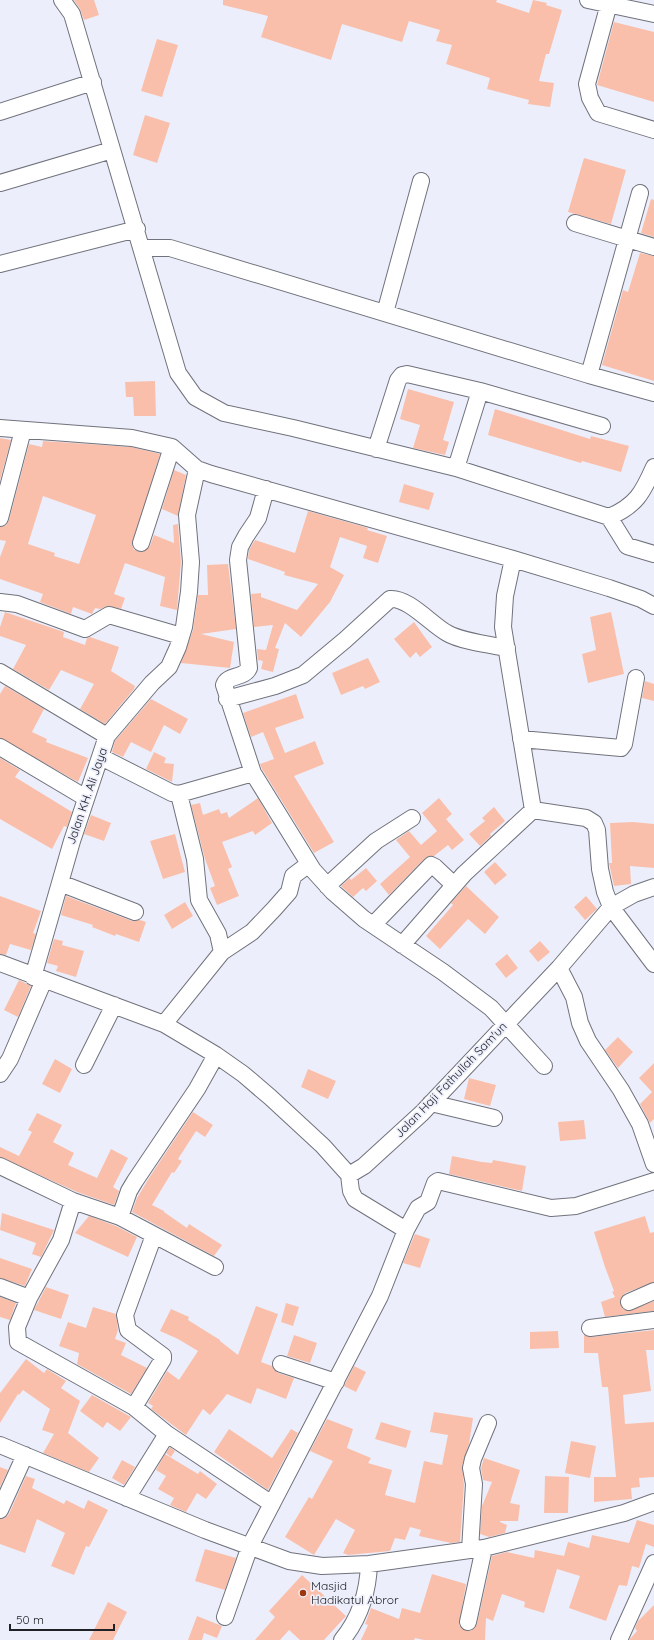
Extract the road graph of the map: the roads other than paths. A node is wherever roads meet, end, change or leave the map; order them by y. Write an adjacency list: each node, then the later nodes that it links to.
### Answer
1 (62, 0): 5 (street)
2 (588, 0): 3 (street)
3 (609, 2): 4 (street); 7 (street)
4 (654, 14)
5 (93, 82): 6 (street); 8 (street)
6 (0, 112)
7 (654, 130)
8 (112, 150): 10 (street); 13 (street)
9 (421, 181): 18 (street)
10 (0, 183)
11 (640, 193): 14 (street)
12 (575, 223): 14 (street)
13 (137, 229): 16 (street); 17 (street)
14 (628, 239): 15 (street); 19 (street)
15 (654, 247)
16 (142, 248): 18 (street); 26 (street)
17 (0, 264)
18 (385, 313): 19 (street)
19 (589, 375): 21 (street)
20 (480, 391): 22 (street); 26 (street); 28 (street)
21 (654, 393)
22 (602, 426)
23 (0, 428): 24 (street)
24 (23, 430): 25 (street); 32 (street)
25 (172, 447): 29 (street); 33 (street)
26 (376, 449): 28 (street)
27 (654, 467): 31 (street)
28 (456, 468): 31 (street)
29 (197, 469): 30 (street); 38 (street)
30 (266, 489): 35 (street); 42 (street)
31 (609, 517): 34 (street)
32 (0, 518)
33 (141, 543)
34 (654, 554)
35 (513, 559): 37 (street); 39 (street)
36 (0, 602): 38 (street)
37 (654, 606)
38 (181, 636): 43 (street)
39 (507, 648): 42 (street); 44 (street)
40 (0, 672): 43 (street, Jalan KH. Ali Jaya)
41 (636, 678): 44 (street)
42 (227, 699): 47 (street)
43 (107, 736): 46 (street, Jalan KH. Ali Jaya)
44 (521, 739): 50 (street)
45 (0, 747): 49 (street)
46 (101, 756): 48 (street); 49 (street, Jalan KH. Ali Jaya)
47 (252, 773): 48 (street); 52 (street)
48 (179, 794): 61 (street)
49 (86, 798): 53 (street, Jalan KH. Ali Jaya)
50 (533, 810): 54 (street); 57 (street)
51 (412, 818): 55 (street)
52 (309, 864): 55 (street); 61 (street)
53 (60, 884): 58 (street); 65 (street, Jalan KH. Ali Jaya)
54 (454, 885): 59 (street); 60 (street)
55 (327, 886): 59 (street)
56 (654, 887): 57 (street)
57 (611, 907): 63 (street); 64 (street, Jalan Haji Fathullah Sam'un)
58 (135, 912)
59 (373, 925): 60 (street)
60 (402, 946): 67 (street)
61 (222, 952): 68 (street)
62 (0, 963): 65 (street)
63 (654, 964)
64 (559, 968): 67 (street, Jalan Haji Fathullah Sam'un); 75 (street)
65 (39, 978): 66 (street); 72 (street, Jalan KH. Ali Jaya)
66 (114, 1005): 68 (street); 70 (street)
67 (506, 1023): 71 (street); 73 (street, Jalan Haji Fathullah Sam'un)
68 (164, 1024): 69 (street)
69 (216, 1055): 77 (street); 80 (street)
70 (84, 1065)
71 (544, 1066)
72 (0, 1074)
73 (431, 1103): 74 (street); 77 (street, Jalan Haji Fathullah Sam'un)
74 (494, 1118)
75 (654, 1164)
76 (0, 1166): 79 (street)
77 (349, 1175): 81 (street)
78 (654, 1181): 81 (street)
79 (73, 1201): 80 (street); 86 (street)
80 (120, 1217): 82 (street)
81 (406, 1230): 91 (street)
82 (154, 1235): 83 (street); 92 (street)
83 (215, 1267)
84 (0, 1287): 86 (street)
85 (654, 1291): 87 (street)
86 (29, 1298): 92 (street)
87 (629, 1302)
88 (654, 1320): 89 (street)
89 (590, 1328)
90 (281, 1364): 91 (street)
91 (336, 1382): 99 (street)
92 (134, 1407): 94 (street)
93 (488, 1423): 102 (street)
94 (167, 1434): 97 (street); 99 (street)
95 (0, 1445): 96 (street)
96 (25, 1455): 97 (street); 100 (street)
97 (127, 1498): 101 (street)
98 (654, 1502): 102 (street)
99 (272, 1504): 101 (street)
100 (0, 1510)
101 (250, 1546): 104 (street); 105 (street)
102 (477, 1549): 104 (street); 106 (street)
103 (654, 1562): 108 (street)
104 (369, 1564): 107 (street)
105 (225, 1617)
106 (468, 1622)
107 (342, 1640)
108 (619, 1640)

